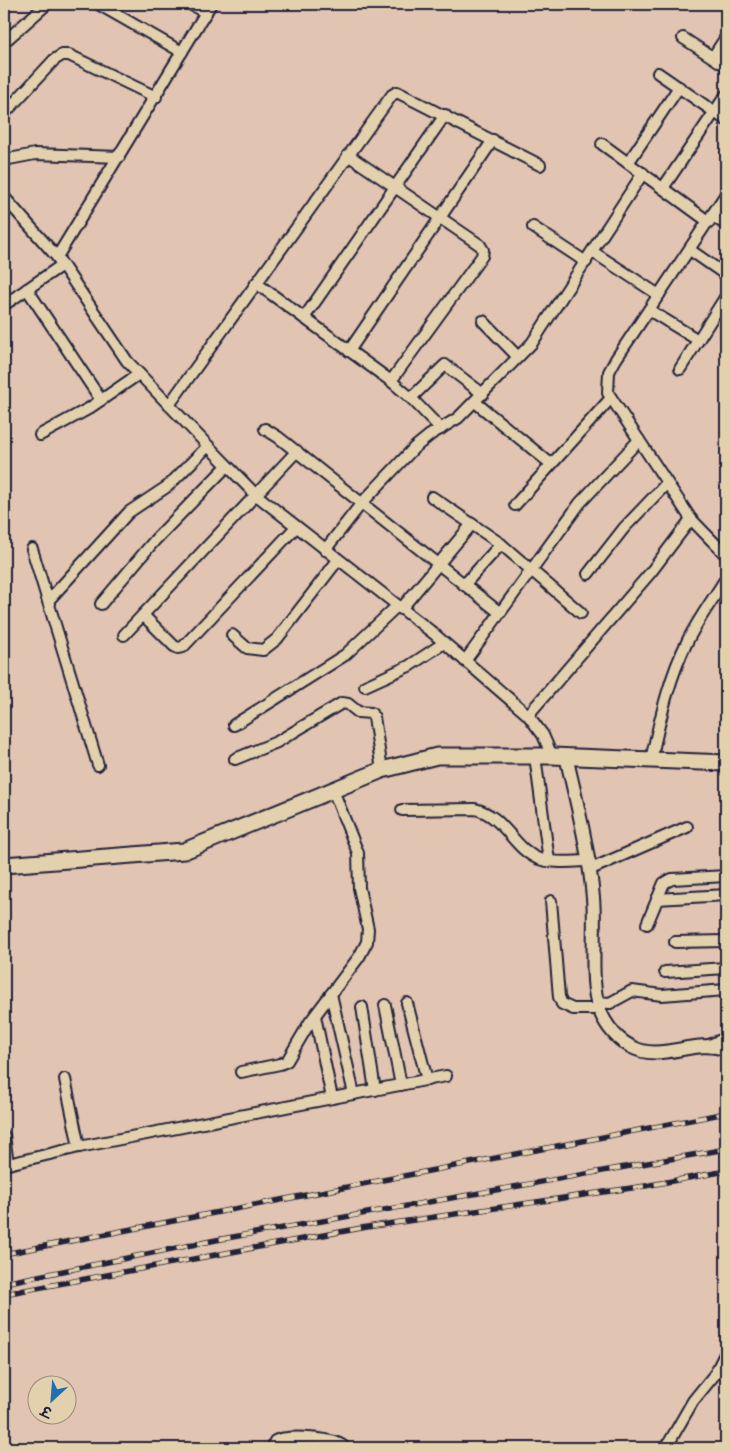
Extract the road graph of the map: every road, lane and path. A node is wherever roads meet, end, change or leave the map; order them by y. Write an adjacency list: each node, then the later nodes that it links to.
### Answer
1 (47, 4): 7 (street)
2 (98, 4): 8 (street)
3 (190, 4): 4 (street)
4 (208, 8): 8 (street)
5 (726, 37): 9 (street)
6 (683, 38): 9 (street)
7 (4, 42)
8 (182, 52): 14 (street)
9 (713, 57): 10 (street)
10 (726, 66)
11 (658, 73): 12 (street)
12 (679, 88): 15 (street); 24 (street)
13 (726, 95): 15 (street)
14 (156, 97): 16 (street); 22 (street)
15 (716, 112): 18 (street); 28 (street)
16 (4, 114)
17 (445, 115): 19 (street); 21 (street); 27 (street)
18 (726, 120)
19 (493, 140): 25 (street); 31 (street)
20 (602, 144): 24 (street)
21 (348, 155): 27 (street); 40 (street)
22 (119, 158): 23 (street); 37 (street)
23 (4, 160)
24 (628, 162): 26 (street)
25 (540, 165)
26 (643, 173): 28 (street); 36 (street)
27 (396, 186): 31 (street); 46 (street)
28 (663, 188): 32 (street)
29 (726, 194): 32 (street)
30 (4, 197): 37 (street)
31 (440, 217): 49 (street); 53 (street)
32 (711, 219): 33 (street); 35 (street)
33 (726, 225)
34 (533, 227): 38 (street)
35 (690, 250): 39 (street); 42 (street)
36 (593, 252): 38 (street); 42 (street)
37 (60, 261): 41 (street); 52 (street)
38 (586, 262): 50 (street)
39 (726, 275)
40 (256, 283): 46 (street); 59 (street)
41 (27, 289): 44 (street); 57 (street)
42 (659, 295): 45 (street)
43 (726, 296): 48 (street)
44 (4, 304)
45 (649, 310): 48 (street); 56 (street)
46 (304, 318): 49 (street)
47 (483, 320): 50 (street)
48 (698, 340): 51 (street)
49 (349, 351): 53 (street)
50 (518, 357): 54 (street)
51 (680, 369)
52 (139, 374): 57 (street); 59 (street)
53 (391, 381): 55 (street)
54 (483, 394): 55 (street); 58 (street)
55 (411, 398): 61 (street)
56 (611, 398): 63 (street); 66 (street)
57 (102, 400): 62 (street)
58 (474, 402): 61 (street); 66 (street)
59 (169, 405): 64 (street)
60 (265, 429): 65 (street)
61 (441, 429): 71 (street)
62 (40, 434)
63 (639, 440): 68 (street); 82 (street)
64 (208, 446): 67 (street); 86 (street)
65 (297, 451): 69 (street); 71 (street)
66 (551, 464): 72 (street)
67 (227, 466): 69 (street); 87 (street)
68 (667, 483): 73 (street); 83 (street)
69 (255, 494): 75 (street); 91 (street)
70 (432, 497): 74 (street)
71 (361, 504): 78 (street); 81 (street)
72 (515, 505)
73 (691, 519): 79 (street); 97 (street)
74 (472, 524): 76 (street); 81 (street)
75 (296, 527): 78 (street); 91 (street)
76 (500, 544): 82 (street); 85 (street)
77 (32, 549): 86 (street)
78 (325, 550): 80 (street)
79 (726, 555)
80 (338, 560): 88 (street); 93 (street)
81 (438, 565): 85 (street); 88 (street)
82 (531, 568): 89 (street); 90 (street)
83 (588, 574)
84 (726, 578): 102 (street)
85 (464, 585): 89 (street)
86 (48, 601): 104 (street)
87 (101, 604)
88 (399, 608): 94 (street); 98 (street)
89 (499, 612): 95 (street)
90 (581, 613)
91 (143, 615): 92 (street)
92 (124, 635)
93 (232, 635)
94 (444, 643): 95 (street); 96 (street)
95 (465, 661): 97 (street)
96 (365, 686)
97 (528, 715): 100 (street)
98 (234, 725)
99 (534, 756): 100 (main road); 105 (main road); 109 (street)
100 (559, 756): 102 (main road); 110 (street)
101 (235, 759): 105 (street)
102 (651, 760): 103 (main road)
103 (726, 763)
104 (98, 765)
105 (382, 770): 106 (main road)
106 (333, 790): 111 (main road); 122 (street)
107 (402, 810): 109 (street)
108 (686, 827): 110 (street)
109 (549, 861): 110 (street)
110 (590, 865): 126 (street)
111 (4, 866)
112 (726, 876): 114 (street)
113 (726, 895): 114 (street)
114 (657, 899): 116 (street)
115 (551, 901): 126 (street)
116 (647, 924)
117 (726, 941): 118 (street)
118 (675, 942)
119 (726, 968): 120 (street)
120 (665, 972)
121 (726, 990): 126 (street)
122 (331, 994): 127 (street); 137 (street)
123 (407, 1003): 134 (street)
124 (385, 1005): 135 (street)
125 (362, 1007): 136 (street)
126 (600, 1009): 129 (street)
127 (315, 1016): 131 (street); 138 (street)
128 (726, 1038): 129 (street)
129 (709, 1045): 130 (street)
130 (726, 1050)
131 (242, 1072)
132 (446, 1076): 134 (street)
133 (65, 1079): 140 (street)
134 (427, 1080): 135 (street)
135 (401, 1085): 136 (street)
136 (375, 1090): 137 (street)
137 (354, 1094): 138 (street)
138 (332, 1098): 140 (street)
139 (4, 1136): 141 (street)
140 (79, 1147): 141 (street)
141 (6, 1164)
142 (726, 1352): 145 (street)
143 (272, 1448): 144 (street)
144 (345, 1448)
145 (666, 1448)

